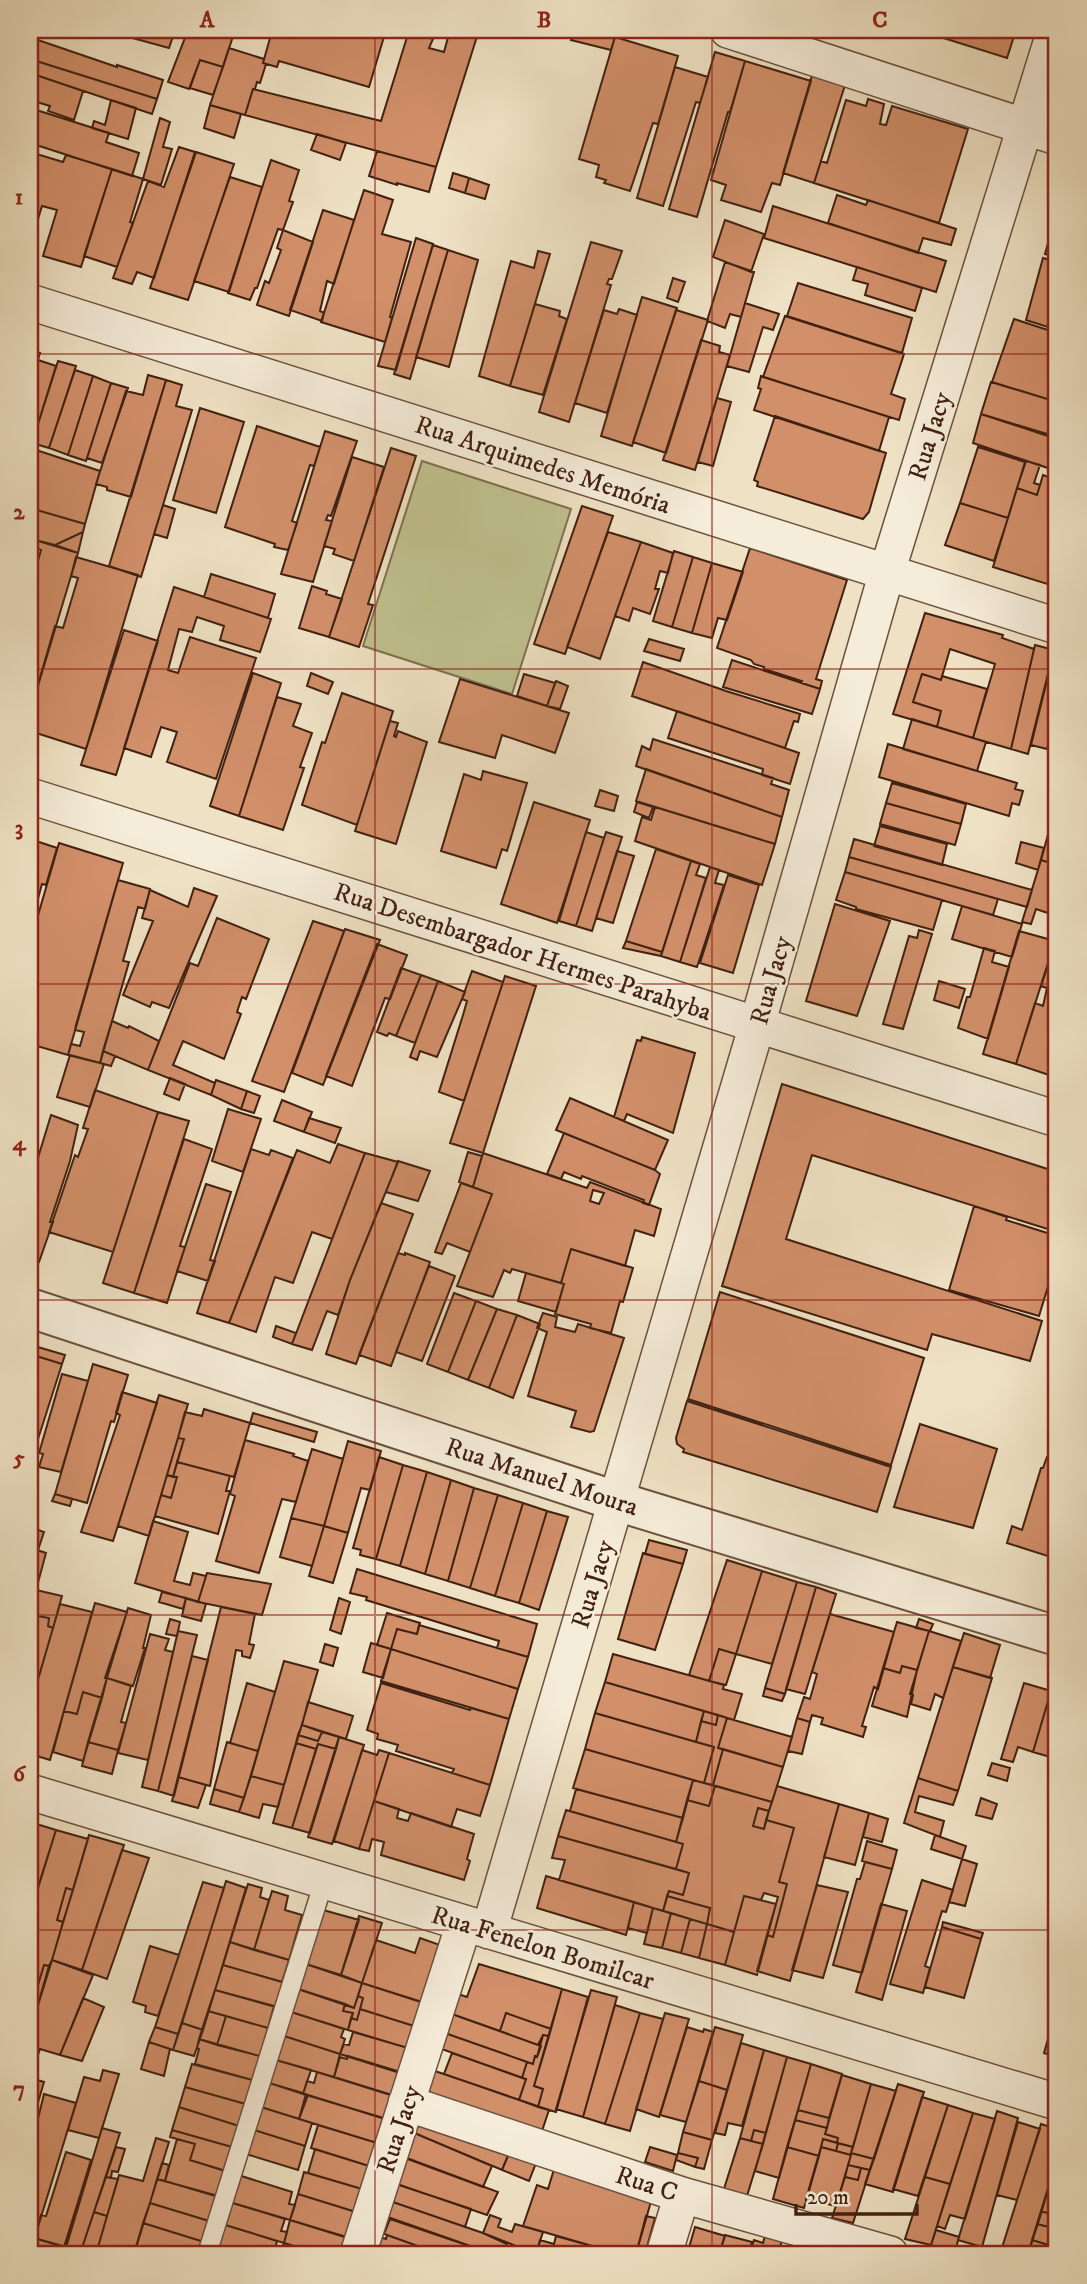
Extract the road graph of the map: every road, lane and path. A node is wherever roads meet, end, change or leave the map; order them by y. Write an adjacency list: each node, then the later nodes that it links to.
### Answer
1 (728, 30): 3 (street)
2 (1055, 30): 3 (street, Rua Jacy)
3 (1041, 133): 5 (street, Rua Jacy)
4 (30, 302): 5 (street, Rua Arquimedes Memória)
5 (887, 572): 6 (street, Rua Arquimedes Memória); 8 (street, Rua Jacy)
6 (1057, 626)
7 (30, 796): 8 (street, Rua Desembargador Hermes Parahyba)
8 (757, 1025): 9 (street, Rua Desembargador Hermes Parahyba); 11 (street, Rua Jacy)
9 (1057, 1119)
10 (30, 1308): 11 (street, Rua Manuel Moura)
11 (616, 1501): 12 (street, Rua Manuel Moura); 15 (street, Rua Jacy)
12 (1057, 1636)
13 (30, 1792): 14 (street, Rua Fenelon Bomilcar)
14 (324, 1881): 15 (street, Rua Fenelon Bomilcar); 19 (lane)
15 (476, 1927): 16 (street, Rua Jacy); 17 (street, Rua Fenelon Bomilcar)
16 (406, 2102): 18 (street, Rua C); 20 (street, Rua Jacy)
17 (1057, 2102)
18 (682, 2195): 21 (street); 22 (street, Rua C)
19 (207, 2254)
20 (358, 2254)
21 (664, 2254)
22 (890, 2254)

